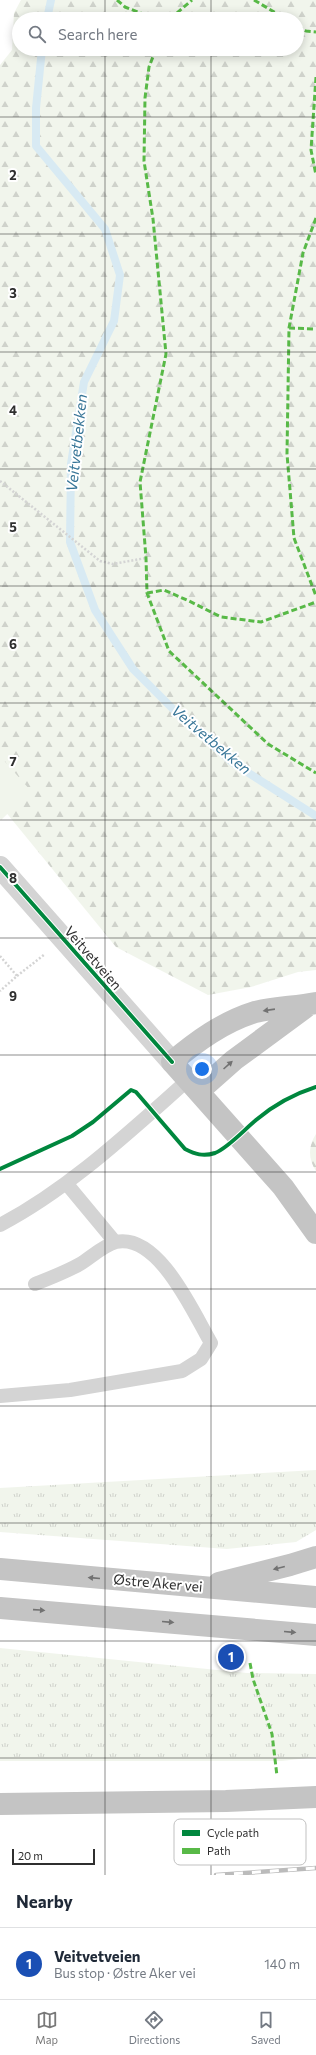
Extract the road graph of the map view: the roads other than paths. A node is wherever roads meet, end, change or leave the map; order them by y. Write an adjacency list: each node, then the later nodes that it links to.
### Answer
1 (0, 867): 3 (street, Veitvetveien)
2 (312, 1004): 3 (highway, one-way to 3); 4 (highway, one-way to 2)
3 (172, 1062): 4 (highway)
4 (193, 1086): 5 (lane); 7 (highway)
5 (66, 1183): 6 (lane); 8 (lane)
6 (0, 1225)
7 (316, 1233)
8 (115, 1242): 9 (lane); 10 (lane)
9 (35, 1284)
10 (0, 1396)
11 (316, 1556): 13 (highway, one-way to 13)
12 (0, 1569): 13 (highway, Østre Aker vei, one-way to 12)
13 (202, 1587): 14 (highway, Østre Aker vei)
14 (316, 1597)
15 (0, 1608): 16 (highway, one-way to 16)
16 (316, 1635)
17 (316, 1797): 18 (highway)
18 (0, 1804)

